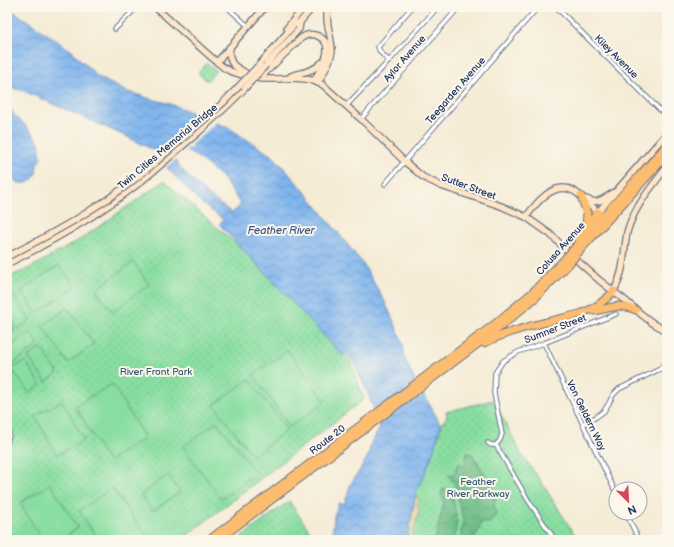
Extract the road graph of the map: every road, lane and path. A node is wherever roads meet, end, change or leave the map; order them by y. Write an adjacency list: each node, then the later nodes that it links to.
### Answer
1 (137, 7): 15 (street)
2 (155, 7): 20 (main road, Sutter Street)
3 (227, 7): 14 (street)
4 (265, 7): 14 (main road)
5 (304, 7): 17 (main road)
6 (313, 7): 13 (main road)
7 (328, 7): 24 (main road)
8 (412, 7): 19 (street)
9 (438, 7): 19 (street)
10 (459, 7): 27 (street, Aylor Avenue)
11 (538, 7): 31 (street, Teegarden Avenue)
12 (556, 7): 26 (street, Kiley Avenue)
13 (300, 22): 17 (main road); 21 (main road)
14 (248, 26): 16 (main road)
15 (115, 29)
16 (230, 47): 20 (main road); 22 (main road)
17 (270, 52): 40 (main road, Twin Cities Memorial Bridge, bridge)
18 (324, 60): 21 (main road); 23 (main road); 24 (main road)
19 (389, 61): 25 (street)
20 (217, 62): 22 (main road, Sutter Street)
21 (269, 66): 42 (main road, Twin Cities Memorial Bridge, bridge)
22 (253, 77): 23 (main road, Sutter Street)
23 (284, 79): 24 (main road, Sutter Street)
24 (316, 82): 25 (main road, Sutter Street)
25 (346, 106): 27 (main road, Sutter Street)
26 (667, 117)
27 (361, 119): 31 (main road, Sutter Street)
28 (667, 133): 34 (main road)
29 (667, 145): 39 (highway, Colusa Avenue)
30 (667, 155): 39 (highway, Colusa Avenue)
31 (404, 161): 33 (street, Teegarden Avenue); 37 (main road, Sutter Street)
32 (667, 167): 43 (main road)
33 (385, 184)
34 (617, 190): 35 (main road); 36 (main road)
35 (581, 196): 36 (main road); 37 (main road); 38 (highway)
36 (598, 212): 38 (highway)
37 (526, 217): 43 (main road, Sutter Street)
38 (586, 228): 39 (highway)
39 (579, 244): 41 (highway, Colusa Avenue, bridge)
40 (7, 258)
41 (563, 263): 49 (highway, Colusa Avenue); 50 (highway, Colusa Avenue)
42 (7, 264)
43 (614, 291): 44 (main road, Sutter Street); 45 (highway)
44 (636, 310): 45 (highway); 47 (main road, Sutter Street)
45 (588, 312): 49 (highway)
46 (616, 314): 48 (street, Sumner Street)
47 (667, 331)
48 (544, 343): 53 (street, Von Geldern Way); 56 (street, Sumner Street)
49 (467, 353): 50 (highway, Colusa Avenue)
50 (458, 356): 62 (highway, Route 20); 63 (highway, Route 20)
51 (667, 360): 53 (street)
52 (7, 416): 55 (street)
53 (583, 424): 57 (street, Von Geldern Way)
54 (488, 443): 56 (street)
55 (7, 444)
56 (496, 445): 64 (street)
57 (610, 481)
58 (630, 521): 60 (street)
59 (7, 532): 61 (street)
60 (636, 534)
61 (12, 540)
62 (209, 540)
63 (218, 540)
64 (555, 540)

